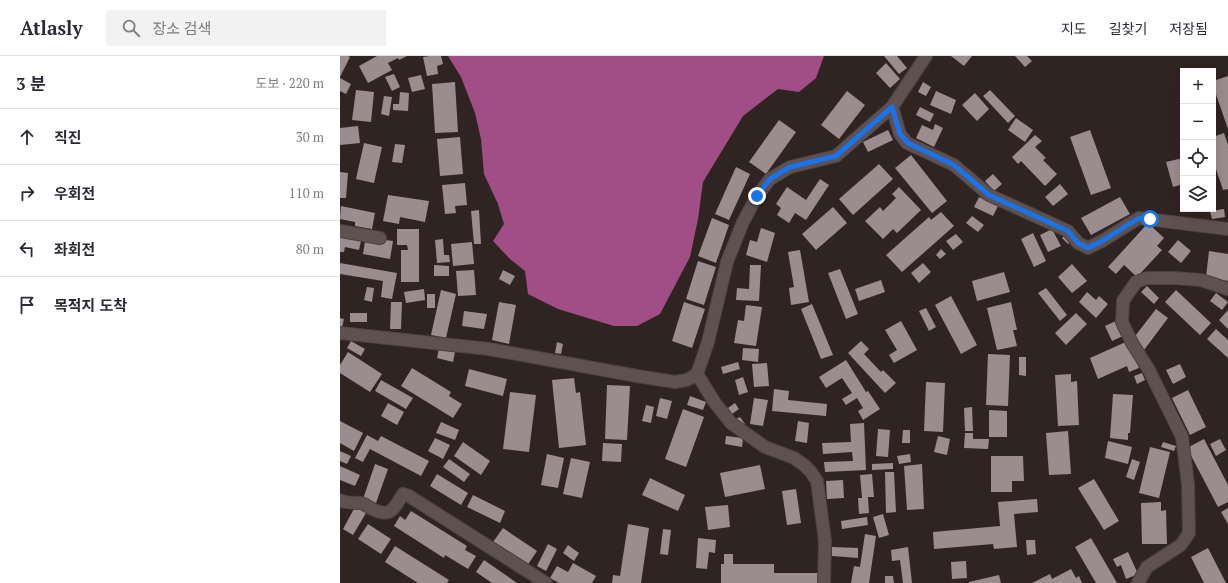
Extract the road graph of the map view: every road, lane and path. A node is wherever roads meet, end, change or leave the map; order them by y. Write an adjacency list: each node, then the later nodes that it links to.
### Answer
1 (926, 56): 2 (street)
2 (892, 107): 3 (street); 8 (street)
3 (1228, 229)
4 (340, 231): 5 (street)
5 (380, 238)
6 (1228, 289): 12 (street)
7 (341, 335): 8 (street)
8 (697, 374): 11 (street)
9 (340, 500): 10 (street)
10 (546, 583)
11 (824, 583)
12 (1138, 583)

